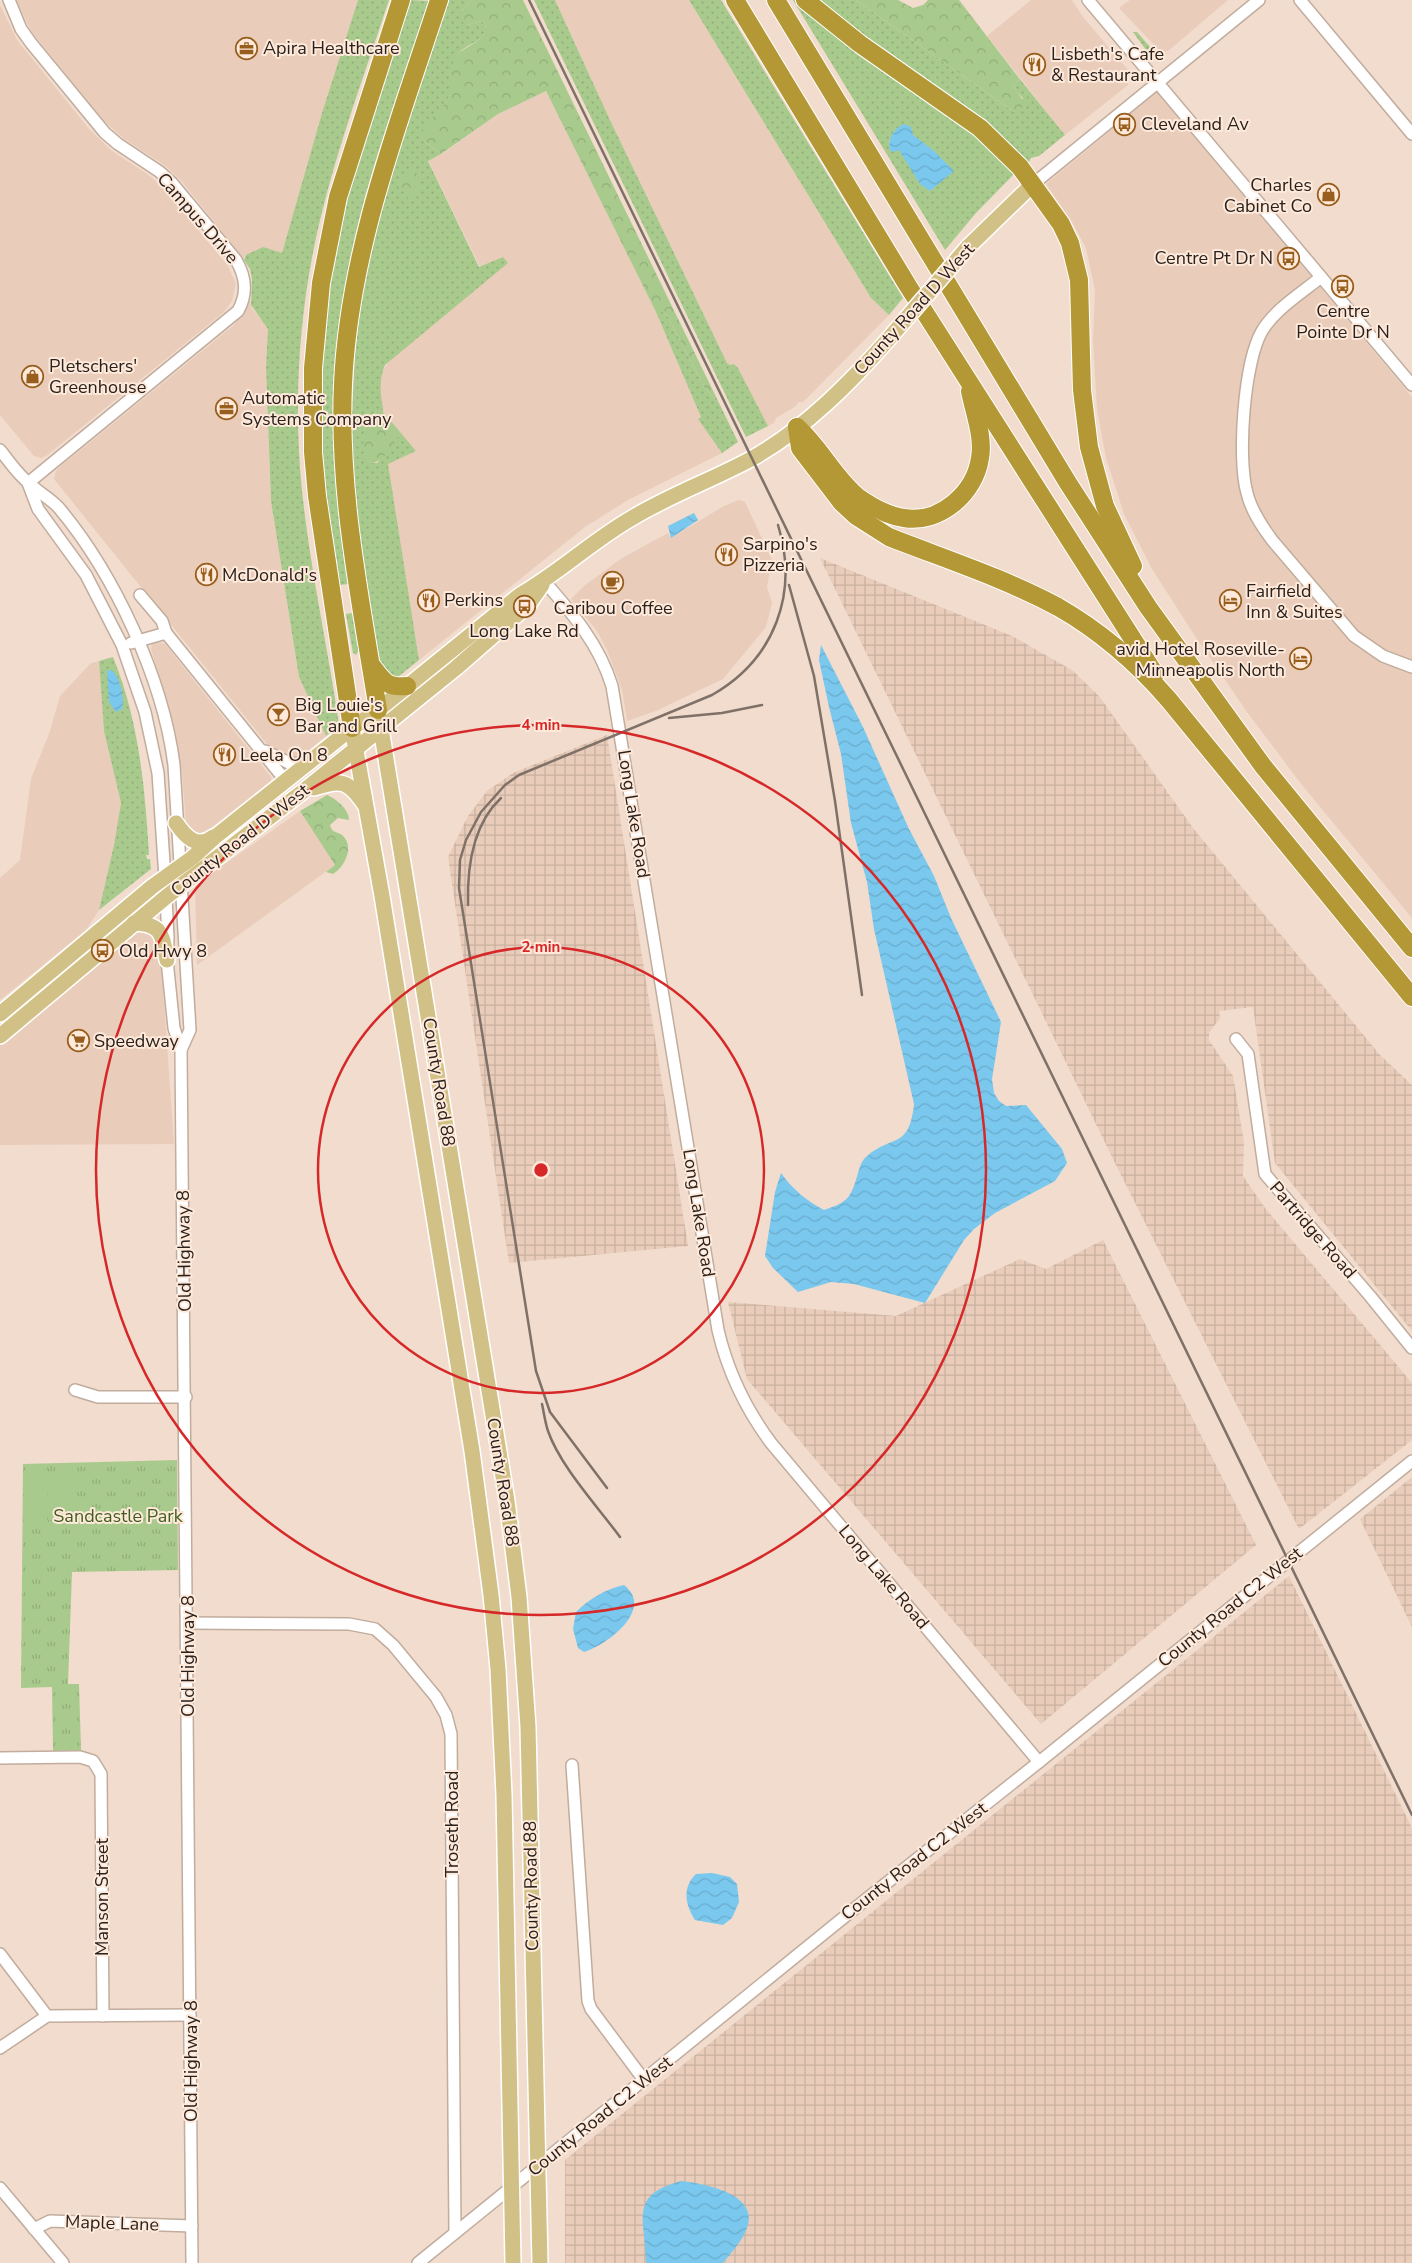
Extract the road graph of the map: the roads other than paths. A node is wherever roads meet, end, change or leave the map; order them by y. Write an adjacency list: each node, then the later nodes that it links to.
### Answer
1 (9, 0): 18 (street, Campus Drive)
2 (400, 0): 30 (highway)
3 (438, 0): 24 (highway)
4 (734, 0): 14 (highway)
5 (776, 0): 27 (highway)
6 (804, 0): 12 (highway)
7 (1088, 0): 10 (street)
8 (1259, 0): 10 (street, County Road D West)
9 (1300, 0): 11 (street)
10 (1157, 82): 12 (street, County Road D West); 13 (street)
11 (1412, 134)
12 (1032, 185): 16 (main road, County Road D West, bridge); 27 (highway)
13 (1321, 277): 15 (street); 25 (street)
14 (968, 380): 16 (highway); 29 (highway)
15 (1412, 385)
16 (797, 427): 19 (main road, County Road D West); 29 (highway)
17 (0, 450): 18 (street)
18 (28, 484): 22 (street, Old Highway 8); 23 (street, Old Highway 8)
19 (544, 581): 26 (main road, County Road D West); 31 (main road, County Road D West); 58 (street, Long Lake Road)
20 (140, 595): 21 (street)
21 (166, 633): 22 (street); 32 (street)
22 (138, 641): 23 (street); 38 (street, Old Highway 8)
23 (122, 645): 41 (street, Old Highway 8)
24 (371, 664): 26 (highway); 28 (highway)
25 (1412, 667)
26 (407, 686): 28 (main road, County Road D West)
27 (1210, 695): 45 (highway)
28 (378, 710): 30 (main road, County Road D West); 31 (main road, County Road 88)
29 (1183, 716): 47 (highway)
30 (352, 728): 33 (main road, County Road 88); 34 (main road, County Road D West)
31 (382, 728): 33 (main road, County Road D West); 66 (main road, County Road 88)
32 (257, 745): 34 (street); 35 (street)
33 (356, 749): 36 (main road, County Road D West); 37 (main road, County Road 88)
34 (310, 762): 35 (main road, County Road D West)
35 (285, 780): 39 (main road, County Road D West)
36 (301, 793): 37 (main road); 42 (main road, County Road D West)
37 (366, 808): 68 (main road, County Road 88)
38 (176, 822): 39 (main road); 40 (street, Old Highway 8)
39 (215, 837): 40 (main road, County Road D West)
40 (180, 867): 41 (main road, County Road D West); 42 (street, Old Highway 8)
41 (166, 878): 43 (street, Old Highway 8); 48 (main road, County Road D West)
42 (181, 884): 43 (main road, County Road D West); 51 (street, Old Highway 8)
43 (166, 897): 44 (main road, County Road D West); 46 (street, Old Highway 8)
44 (134, 923): 46 (main road); 49 (main road, County Road D West)
45 (1412, 948)
46 (167, 960): 51 (street, Old Highway 8)
47 (1412, 997)
48 (0, 1014)
49 (0, 1036)
50 (1236, 1039): 52 (street, Partridge Road)
51 (181, 1050): 54 (street, Old Highway 8)
52 (1412, 1348)
53 (75, 1390): 54 (street)
54 (186, 1397): 56 (street, Old Highway 8)
55 (1412, 1461): 58 (street, County Road C2 West)
56 (188, 1624): 61 (street, Old Highway 8); 71 (street, Troseth Road)
57 (0, 1758): 63 (street, Manson Street)
58 (1039, 1762): 65 (street, County Road C2 West)
59 (572, 1765): 65 (street)
60 (0, 1954): 62 (street)
61 (190, 2015): 63 (street); 69 (street, Old Highway 8)
62 (47, 2016): 63 (street); 64 (street)
63 (103, 2016)
64 (0, 2048)
65 (644, 2080): 66 (street, County Road C2 West)
66 (538, 2167): 68 (street, County Road C2 West); 76 (main road, County Road 88)
67 (0, 2188): 70 (street)
68 (511, 2188): 71 (street, County Road C2 West); 75 (main road, County Road 88)
69 (192, 2226): 70 (street, Maple Lane); 73 (street, Old Highway 8)
70 (34, 2229): 72 (street)
71 (455, 2233): 74 (street, County Road C2 West)
72 (63, 2263)
73 (192, 2263)
74 (418, 2263)
75 (513, 2263)
76 (540, 2263)

